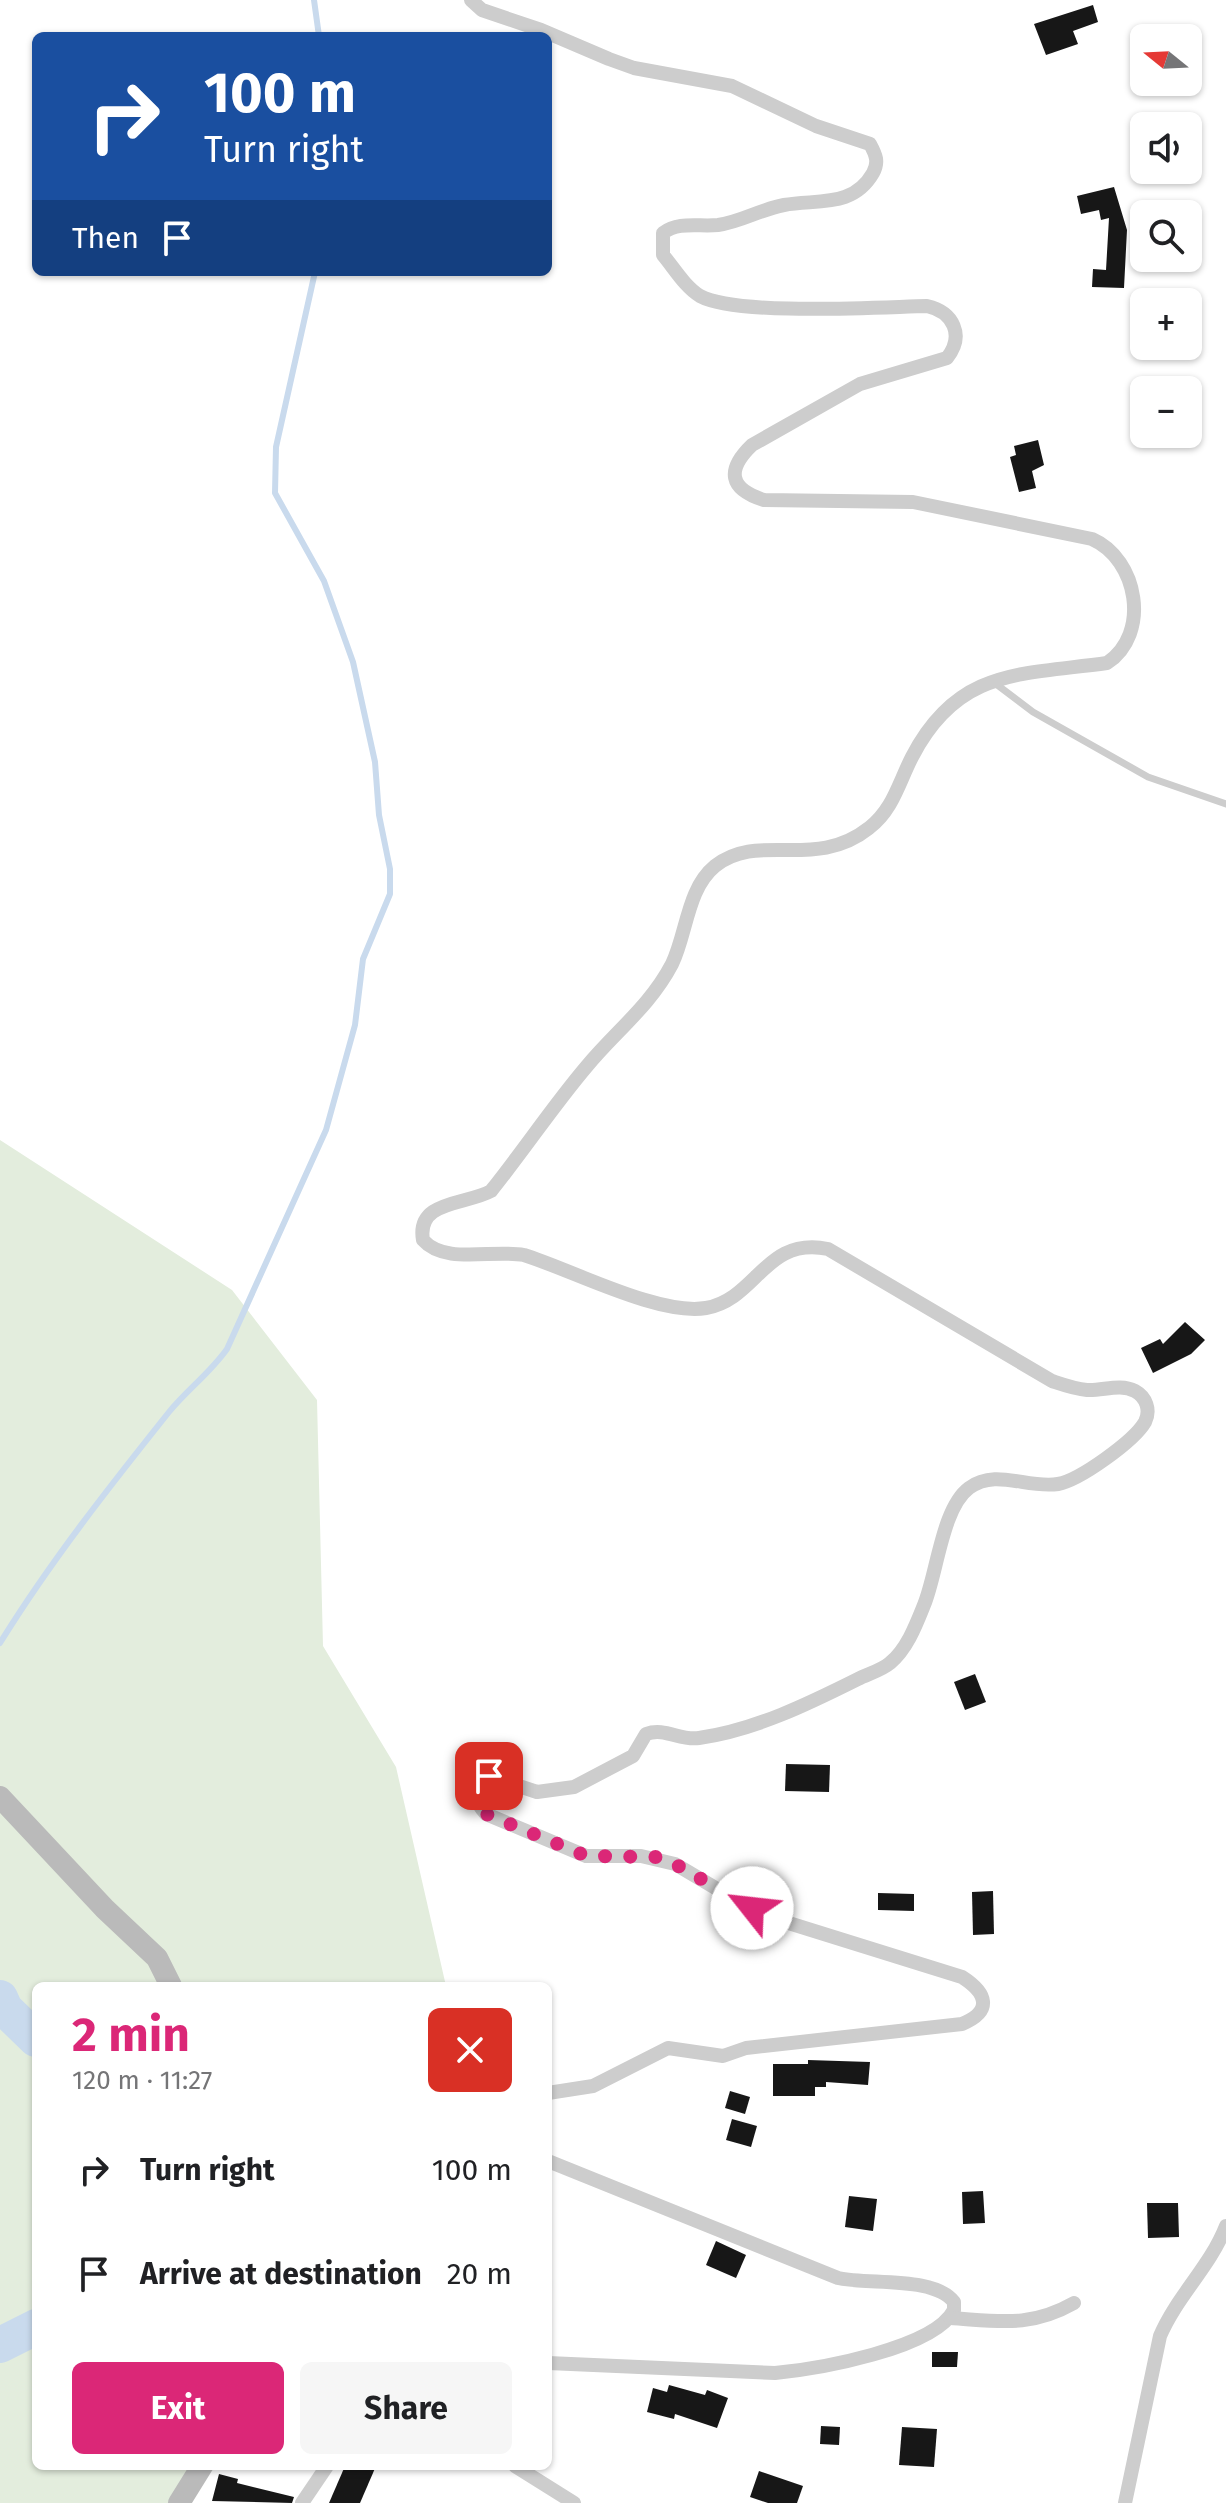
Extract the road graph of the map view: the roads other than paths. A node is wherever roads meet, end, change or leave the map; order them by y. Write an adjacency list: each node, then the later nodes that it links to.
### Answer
1 (471, 0): 2 (street)
2 (546, 32)
3 (552, 35): 4 (street)
4 (990, 680): 5 (lane); 8 (street)
5 (1226, 804)
6 (0, 1797): 7 (main road)
7 (169, 1982)
8 (552, 2092)
9 (552, 2163): 12 (street)
10 (1226, 2226): 20 (street)
11 (1074, 2303): 12 (street)
12 (950, 2318): 13 (street)
13 (552, 2363)
14 (200, 2470): 17 (main road)
15 (324, 2470): 18 (street)
16 (521, 2470): 19 (street)
17 (179, 2503)
18 (302, 2503)
19 (574, 2503)
20 (1125, 2503)

